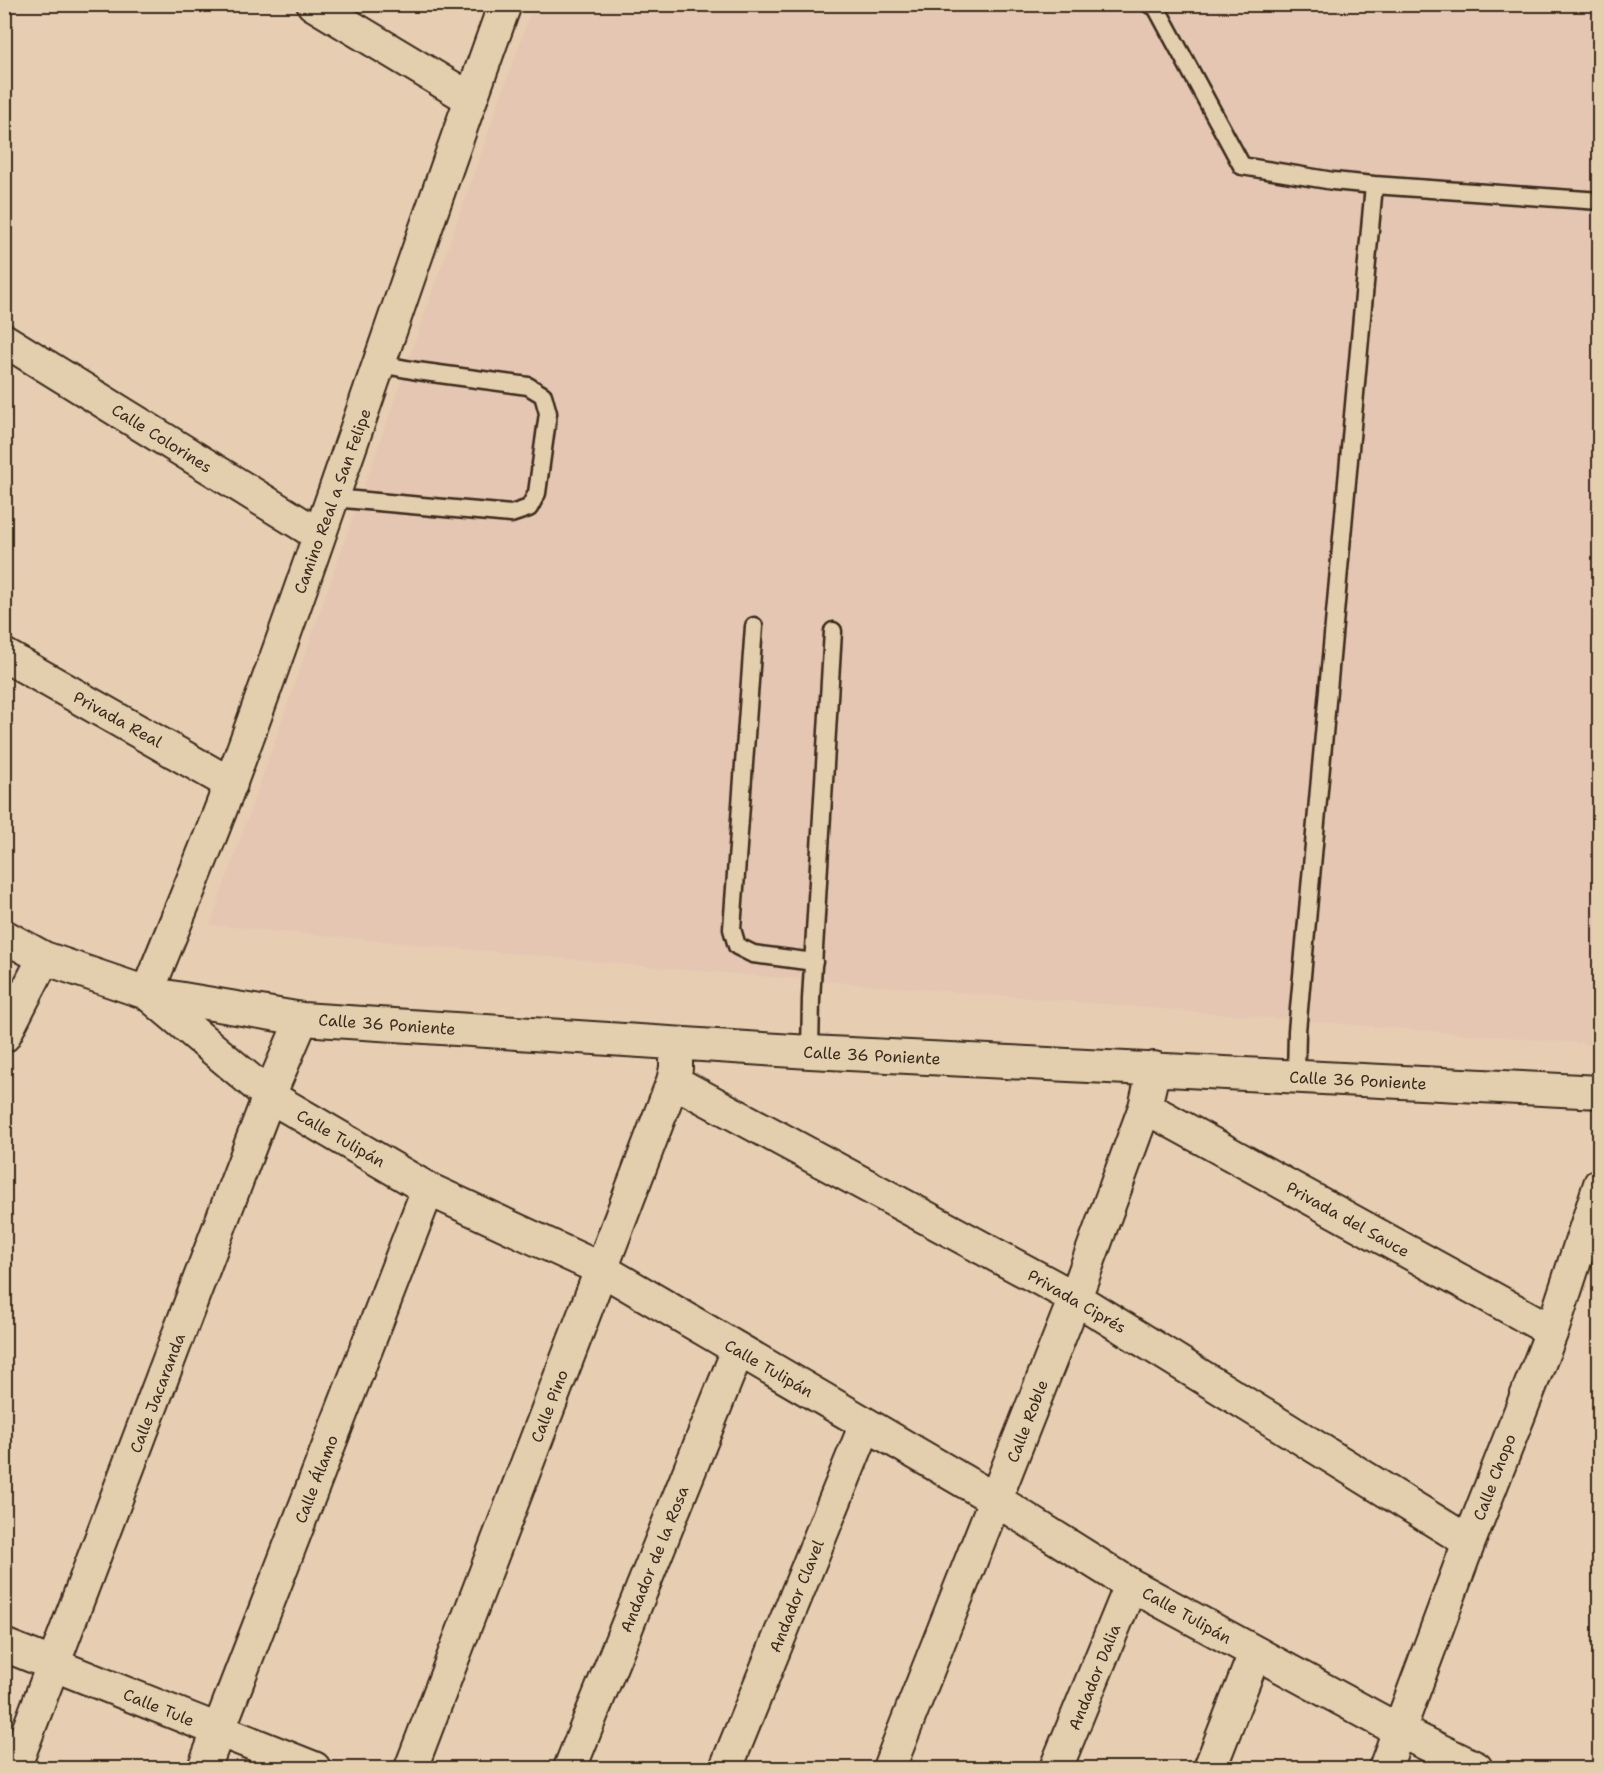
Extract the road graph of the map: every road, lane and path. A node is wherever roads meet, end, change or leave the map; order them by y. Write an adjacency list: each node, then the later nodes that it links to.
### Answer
1 (313, 4): 4 (street)
2 (505, 4): 4 (street, Camino Real a San Felipe)
3 (1149, 4): 5 (lane)
4 (471, 99): 8 (street, Camino Real a San Felipe)
5 (1374, 185): 6 (lane); 24 (lane)
6 (1599, 201)
7 (4, 340): 10 (street, Calle Colorines)
8 (380, 364): 9 (street, Camino Real a San Felipe); 9 (lane)
9 (333, 498): 10 (street, Camino Real a San Felipe)
10 (319, 535): 14 (street, Camino Real a San Felipe)
11 (754, 626): 17 (lane)
12 (833, 631): 17 (lane)
13 (4, 655): 14 (street, Privada Real)
14 (231, 784): 18 (street, Camino Real a San Felipe)
15 (4, 936): 16 (street)
16 (44, 958): 18 (street); 20 (street)
17 (813, 962): 22 (lane)
18 (147, 993): 19 (street, Calle 36 Poniente); 27 (street, Calle Tulipán)
19 (302, 1019): 21 (street, Calle 36 Poniente); 27 (street, Calle Jacaranda)
20 (4, 1036)
21 (674, 1042): 22 (street, Calle 36 Poniente); 25 (street, Calle Pino)
22 (810, 1052): 23 (street, Calle 36 Poniente)
23 (1154, 1068): 24 (street, Calle 36 Poniente); 28 (street, Calle Roble)
24 (1296, 1077): 26 (street, Calle 36 Poniente)
25 (673, 1081): 31 (street, Calle Pino); 32 (street, Privada Ciprés)
26 (1599, 1092)
27 (269, 1096): 30 (street, Calle Tulipán); 41 (street, Calle Jacaranda)
28 (1144, 1107): 32 (street, Calle Roble); 33 (street, Privada del Sauce)
29 (1599, 1184): 33 (street, Calle Chopo)
30 (428, 1189): 31 (street, Calle Tulipán); 42 (street, Calle Álamo)
31 (601, 1269): 34 (street, Calle Tulipán); 47 (street, Calle Pino)
32 (1075, 1298): 36 (street, Calle Roble); 37 (street, Privada Ciprés)
33 (1552, 1331): 37 (street, Calle Chopo)
34 (738, 1350): 35 (street, Calle Tulipán); 48 (street, Andador de la Rosa)
35 (866, 1424): 36 (street, Calle Tulipán); 49 (street, Andador Clavel)
36 (996, 1500): 38 (street, Calle Tulipán); 50 (street, Calle Roble)
37 (1469, 1542): 43 (street, Calle Chopo)
38 (1131, 1585): 40 (street, Calle Tulipán); 51 (street, Andador Dalia)
39 (4, 1645): 41 (street, Calle Tule)
40 (1255, 1653): 43 (street, Calle Tulipán); 52 (street)
41 (54, 1664): 42 (street, Calle Tule); 44 (street, Calle Jacaranda)
42 (219, 1730): 45 (street, Calle Álamo); 46 (street, Calle Tule)
43 (1400, 1731): 53 (street, Calle Chopo); 54 (street, Calle Tulipán)
44 (14, 1768)
45 (204, 1768)
46 (314, 1768)
47 (411, 1768)
48 (570, 1768)
49 (726, 1768)
50 (889, 1768)
51 (1056, 1768)
52 (1210, 1768)
53 (1385, 1768)
54 (1476, 1768)

